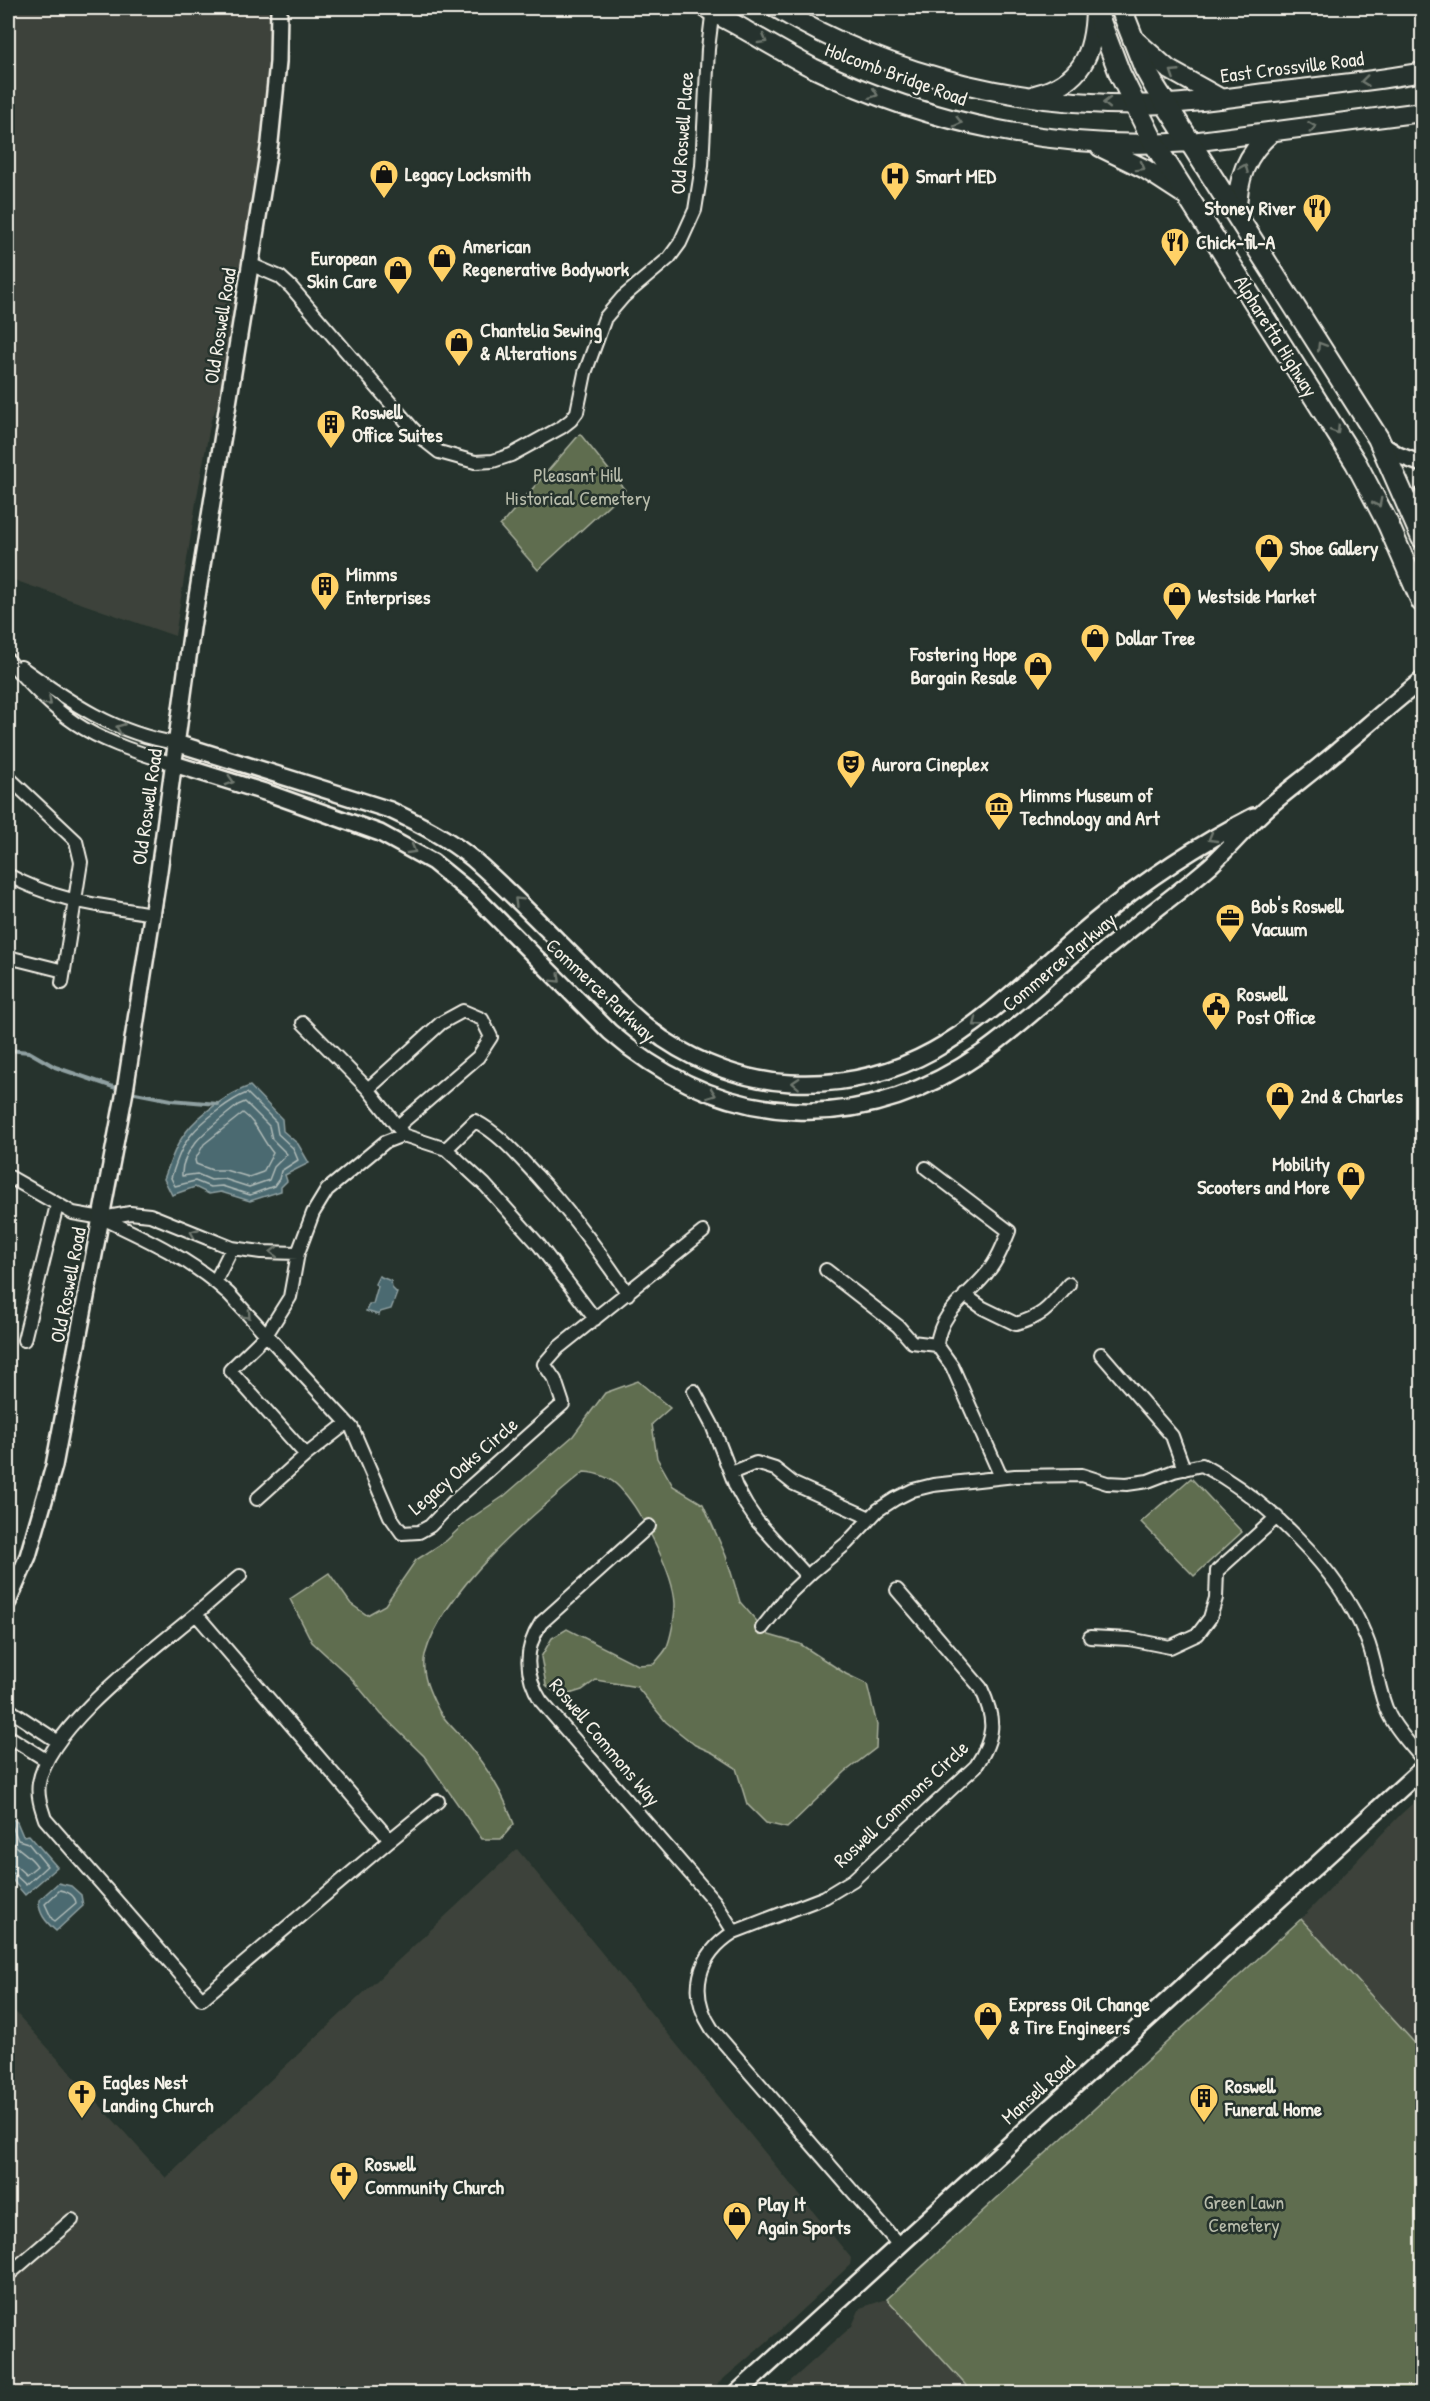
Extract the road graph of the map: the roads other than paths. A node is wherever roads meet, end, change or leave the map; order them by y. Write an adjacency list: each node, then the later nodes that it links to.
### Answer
1 (279, 8): 19 (street, Old Roswell Road)
2 (776, 8): 8 (main road, Holcomb Bridge Road)
3 (1121, 8): 6 (highway, Alpharetta Highway)
4 (710, 9): 15 (main road, Holcomb Bridge Road, one-way to 15); 19 (street, Old Roswell Place)
5 (1095, 9): 8 (main road); 10 (highway, Alpharetta Highway)
6 (1132, 37): 9 (main road, one-way to 6); 11 (highway, Alpharetta Highway)
7 (1422, 72): 9 (main road, East Crossville Road, one-way to 9)
8 (1027, 97): 10 (main road, Holcomb Bridge Road, one-way to 8)
9 (1222, 99): 11 (main road, East Crossville Road)
10 (1133, 104): 11 (main road, Holcomb Bridge Road); 16 (highway, Alpharetta Highway)
11 (1166, 104): 14 (highway, Alpharetta Highway)
12 (1422, 112): 13 (main road, one-way to 12)
13 (1272, 132): 14 (main road); 18 (main road, one-way to 13)
14 (1192, 142): 16 (main road, Holcomb Bridge Road); 18 (highway, Alpharetta Highway)
15 (1090, 143): 16 (main road, Holcomb Bridge Road); 17 (main road, one-way to 17)
16 (1155, 145): 17 (highway, Alpharetta Highway)
17 (1188, 197): 25 (highway, Alpharetta Highway, one-way to 25)
18 (1237, 213): 20 (highway, Alpharetta Highway, one-way to 18)
19 (252, 265): 28 (street, Old Roswell Road)
20 (1381, 444): 21 (street); 23 (highway, Alpharetta Highway)
21 (1422, 464)
22 (1422, 496): 23 (street)
23 (1413, 515): 24 (highway, Alpharetta Highway)
24 (1422, 538)
25 (1422, 602)
26 (8, 658): 28 (street, one-way to 26); 29 (street, one-way to 29)
27 (1422, 680): 31 (street, Commerce Parkway)
28 (177, 743): 29 (street, Old Roswell Road); 31 (street, Commerce Parkway, one-way to 28)
29 (174, 764): 31 (street, Commerce Parkway, one-way to 31); 34 (street, Old Roswell Road)
30 (8, 777): 33 (street)
31 (1264, 811)
32 (8, 875): 33 (street)
33 (75, 902): 34 (street); 35 (street)
34 (153, 914): 43 (street, Old Roswell Road)
35 (8, 957)
36 (303, 1023): 37 (street)
37 (368, 1089): 38 (street); 38 (street)
38 (400, 1130): 39 (street); 46 (street)
39 (446, 1149): 50 (street); 52 (street)
40 (926, 1168): 51 (street)
41 (9, 1181): 42 (street)
42 (57, 1205): 43 (street); 54 (street)
43 (102, 1218): 45 (street, one-way to 43); 48 (street, Legacy Oaks Circle); 69 (street, Old Roswell Road)
44 (702, 1232): 50 (street, Legacy Oaks Circle)
45 (232, 1248): 46 (street, one-way to 45); 48 (street)
46 (298, 1252): 53 (street)
47 (826, 1270): 55 (street)
48 (215, 1282): 53 (street, Legacy Oaks Circle, one-way to 53)
49 (1069, 1284): 51 (street)
50 (628, 1294): 52 (street, Legacy Oaks Circle)
51 (965, 1295): 55 (street)
52 (595, 1319): 58 (street, Legacy Oaks Circle)
53 (266, 1335): 58 (street, Legacy Oaks Circle); 59 (street)
54 (24, 1340)
55 (937, 1345): 62 (street)
56 (1101, 1354): 60 (street)
57 (694, 1390): 61 (street)
58 (347, 1423): 59 (street)
59 (306, 1455): 63 (street)
60 (1184, 1469): 62 (street); 64 (street)
61 (730, 1473): 65 (street); 68 (street)
62 (1001, 1477): 65 (street)
63 (257, 1499)
64 (1277, 1517): 74 (street); 79 (street)
65 (870, 1518): 68 (street)
66 (649, 1526): 84 (street, Roswell Commons Way)
67 (240, 1576): 72 (street)
68 (807, 1576): 73 (street)
69 (13, 1577): 71 (street, Old Roswell Road)
70 (897, 1590): 84 (street, Roswell Commons Circle)
71 (8, 1602)
72 (196, 1614): 78 (street); 83 (street)
73 (762, 1628)
74 (1090, 1637)
75 (8, 1709): 76 (street)
76 (27, 1722): 77 (street); 78 (street)
77 (11, 1739): 80 (street)
78 (57, 1741): 80 (street)
79 (1422, 1759)
80 (46, 1760): 83 (street)
81 (1422, 1769): 86 (main road, Mansell Road)
82 (438, 1801): 83 (street)
83 (390, 1840)
84 (734, 1932): 86 (street, Roswell Commons Circle)
85 (72, 2220): 87 (street)
86 (899, 2245): 88 (main road, Mansell Road)
87 (8, 2275)
88 (736, 2394)

